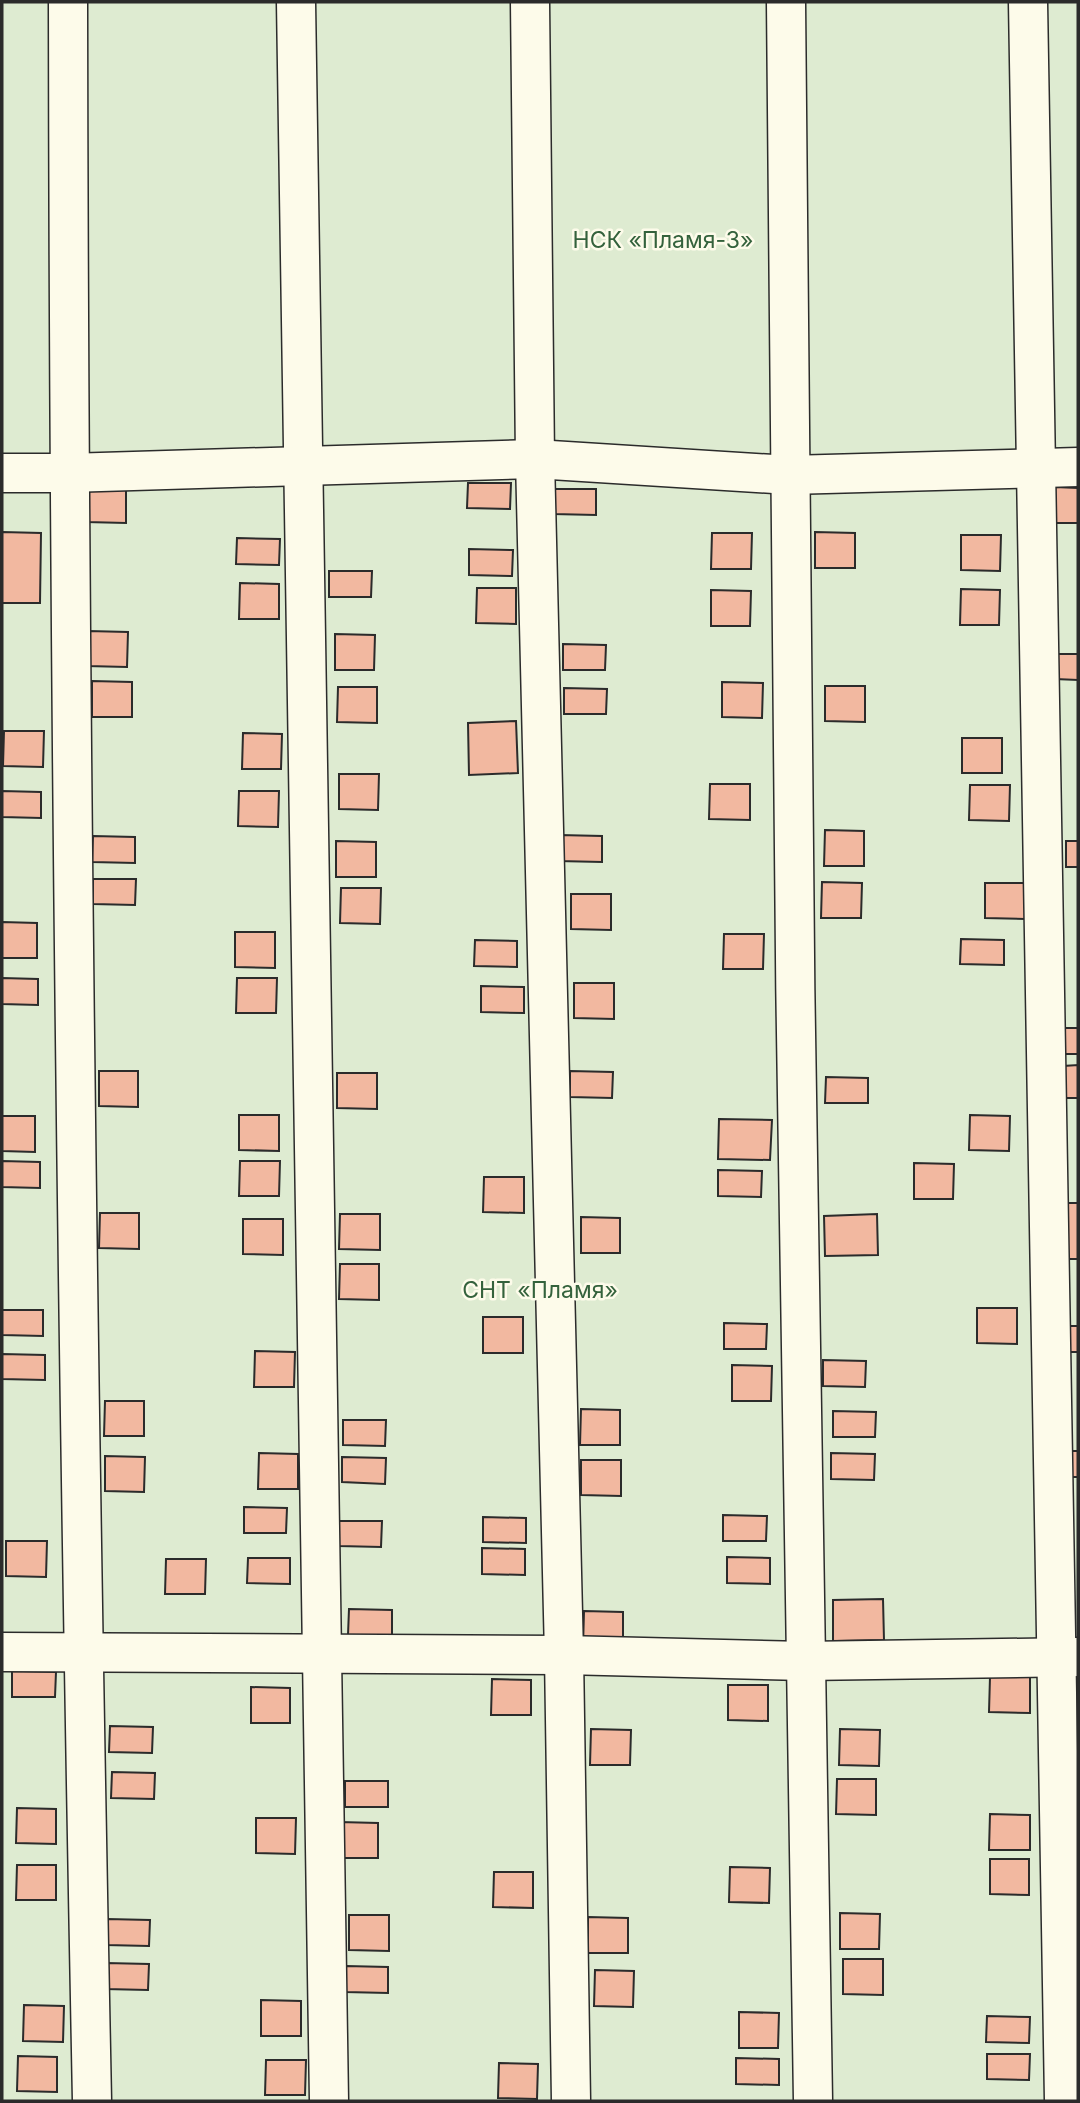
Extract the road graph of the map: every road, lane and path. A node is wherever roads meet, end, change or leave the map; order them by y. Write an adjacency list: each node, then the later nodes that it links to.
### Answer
1 (68, 2): 11 (street)
2 (296, 2): 7 (street)
3 (530, 2): 6 (street)
4 (786, 2): 12 (street)
5 (1028, 2): 9 (street)
6 (536, 459): 7 (street); 12 (street); 16 (street)
7 (302, 466): 11 (street); 15 (street)
8 (1078, 467): 9 (street)
9 (1035, 469): 12 (street); 17 (street)
10 (2, 473): 11 (street)
11 (68, 473): 14 (street)
12 (789, 475): 18 (street)
13 (2, 1653): 14 (street)
14 (83, 1654): 15 (street); 19 (street)
15 (323, 1654): 16 (street); 20 (street)
16 (564, 1655): 18 (street); 21 (street)
17 (1067, 1658): 18 (street); 23 (street)
18 (804, 1661): 22 (street)
19 (92, 2101)
20 (329, 2101)
21 (571, 2101)
22 (813, 2101)
23 (1064, 2101)

